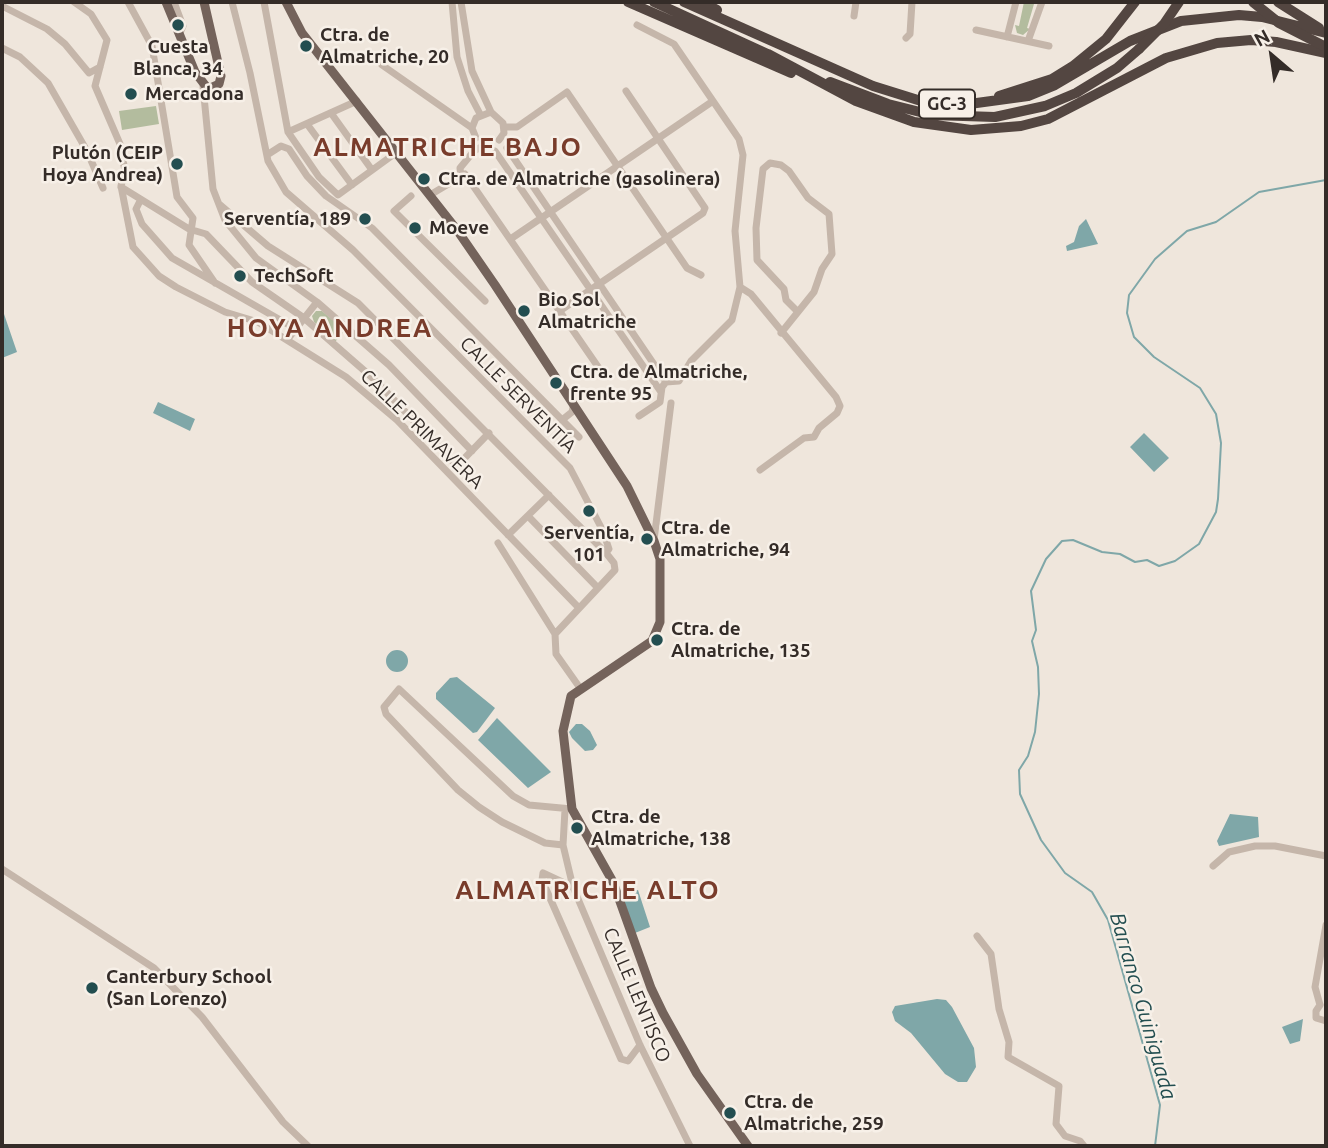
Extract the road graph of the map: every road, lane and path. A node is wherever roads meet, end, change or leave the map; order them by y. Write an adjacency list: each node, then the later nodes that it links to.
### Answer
1 (74, 2): 39 (street)
2 (128, 2): 71 (street)
3 (166, 2): 30 (main road)
4 (174, 2): 30 (street)
5 (204, 2): 42 (main road)
6 (232, 2): 58 (street)
7 (264, 2): 52 (street)
8 (286, 2): 44 (main road)
9 (452, 2): 48 (street)
10 (461, 2): 46 (street)
11 (628, 2): 41 (highway)
12 (654, 2): 38 (highway, GC-3)
13 (684, 2): 29 (highway, GC-3, bridge)
14 (695, 2): 25 (highway)
15 (702, 2): 25 (highway)
16 (856, 2): 26 (street)
17 (912, 2): 32 (street)
18 (1016, 2): 31 (street)
19 (1042, 2): 33 (street)
20 (1135, 2): 25 (highway)
21 (1179, 2): 38 (highway, bridge)
22 (1253, 2): 35 (highway, bridge)
23 (1279, 3): 29 (highway)
24 (2, 6): 39 (street)
25 (717, 10)
26 (853, 16)
27 (637, 25): 45 (street)
28 (976, 30): 31 (street)
29 (1326, 33)
30 (180, 35): 42 (main road)
31 (1007, 37): 33 (street)
32 (906, 38)
33 (1028, 41): 34 (street)
34 (1049, 46)
35 (1326, 47)
36 (2, 48): 64 (street)
37 (1326, 53): 41 (highway, GC-3)
38 (768, 54): 41 (highway, GC-3)
39 (102, 65): 63 (street, CALLE PRIMAVERA)
40 (382, 65): 51 (street)
41 (810, 79)
42 (203, 86): 68 (street)
43 (626, 91): 54 (street)
44 (357, 101): 47 (street); 57 (main road)
45 (713, 101): 54 (street); 77 (street)
46 (491, 112): 48 (street); 50 (street)
47 (331, 113): 49 (street); 60 (street)
48 (480, 114): 51 (street)
49 (307, 124): 52 (street); 62 (street)
50 (504, 127): 55 (street); 59 (street)
51 (472, 128): 53 (street)
52 (288, 132): 62 (street)
53 (476, 138)
54 (658, 138): 59 (street); 72 (street)
55 (499, 140)
56 (507, 148): 69 (street)
57 (397, 152): 60 (street); 65 (main road)
58 (267, 155): 94 (street, CALLE SERVENTÍA); 106 (street, CALLE SERVENTÍA)
59 (617, 166): 69 (street); 72 (street)
60 (372, 170): 62 (street)
61 (461, 176): 65 (street); 70 (street); 73 (street)
62 (352, 185)
63 (121, 186): 67 (street); 86 (street, CALLE PRIMAVERA)
64 (103, 188)
65 (430, 195): 90 (main road)
66 (411, 196): 80 (street)
67 (140, 201): 71 (street); 75 (street)
68 (219, 204): 79 (street); 95 (street)
69 (550, 212): 70 (street); 76 (street)
70 (540, 219): 73 (street); 78 (street)
71 (189, 229): 75 (street); 83 (street)
72 (667, 237): 74 (street); 76 (street)
73 (512, 238): 81 (street)
74 (701, 275)
75 (215, 282): 84 (street)
76 (600, 285): 78 (street); 88 (street)
77 (740, 287): 85 (street); 88 (street)
78 (590, 291): 81 (street); 89 (street)
79 (317, 302): 83 (street); 97 (street)
80 (485, 302)
81 (561, 310): 87 (street)
82 (796, 310): 82 (street); 85 (street)
83 (304, 318): 84 (street); 98 (street)
84 (296, 329): 86 (street)
85 (781, 333): 99 (street)
86 (287, 340): 100 (street, CALLE PRIMAVERA)
87 (603, 374)
88 (666, 382): 89 (street)
89 (660, 392): 92 (street)
90 (574, 402): 93 (main road); 94 (street)
91 (671, 403): 104 (street)
92 (639, 416)
93 (584, 417): 94 (street); 104 (main road)
94 (562, 420): 96 (street, CALLE SERVENTÍA)
95 (489, 433): 97 (street); 101 (street)
96 (579, 437)
97 (472, 451): 98 (street)
98 (457, 466): 100 (street)
99 (760, 470)
100 (449, 474): 103 (street, CALLE PRIMAVERA)
101 (548, 495): 102 (street); 106 (street)
102 (528, 516): 103 (street); 107 (street)
103 (508, 535): 108 (street, CALLE PRIMAVERA)
104 (654, 541): 110 (main road)
105 (498, 543): 109 (street)
106 (606, 553): 107 (street, CALLE SERVENTÍA)
107 (598, 588): 108 (street)
108 (579, 608): 109 (street)
109 (555, 634): 110 (street)
110 (580, 688): 111 (main road)
111 (568, 809): 112 (street, CALLE LENTISCO); 112 (street); 124 (main road)
112 (563, 845): 116 (street, CALLE LENTISCO)
113 (1326, 856): 114 (street)
114 (1213, 866)
115 (2, 869): 122 (street)
116 (573, 887): 121 (street, CALLE LENTISCO); 121 (street)
117 (1326, 925): 119 (street)
118 (977, 936): 125 (street)
119 (1323, 1005): 120 (street)
120 (1326, 1021)
121 (640, 1045): 123 (street, CALLE LENTISCO)
122 (308, 1146)
123 (690, 1146)
124 (748, 1146)
125 (1084, 1146)

